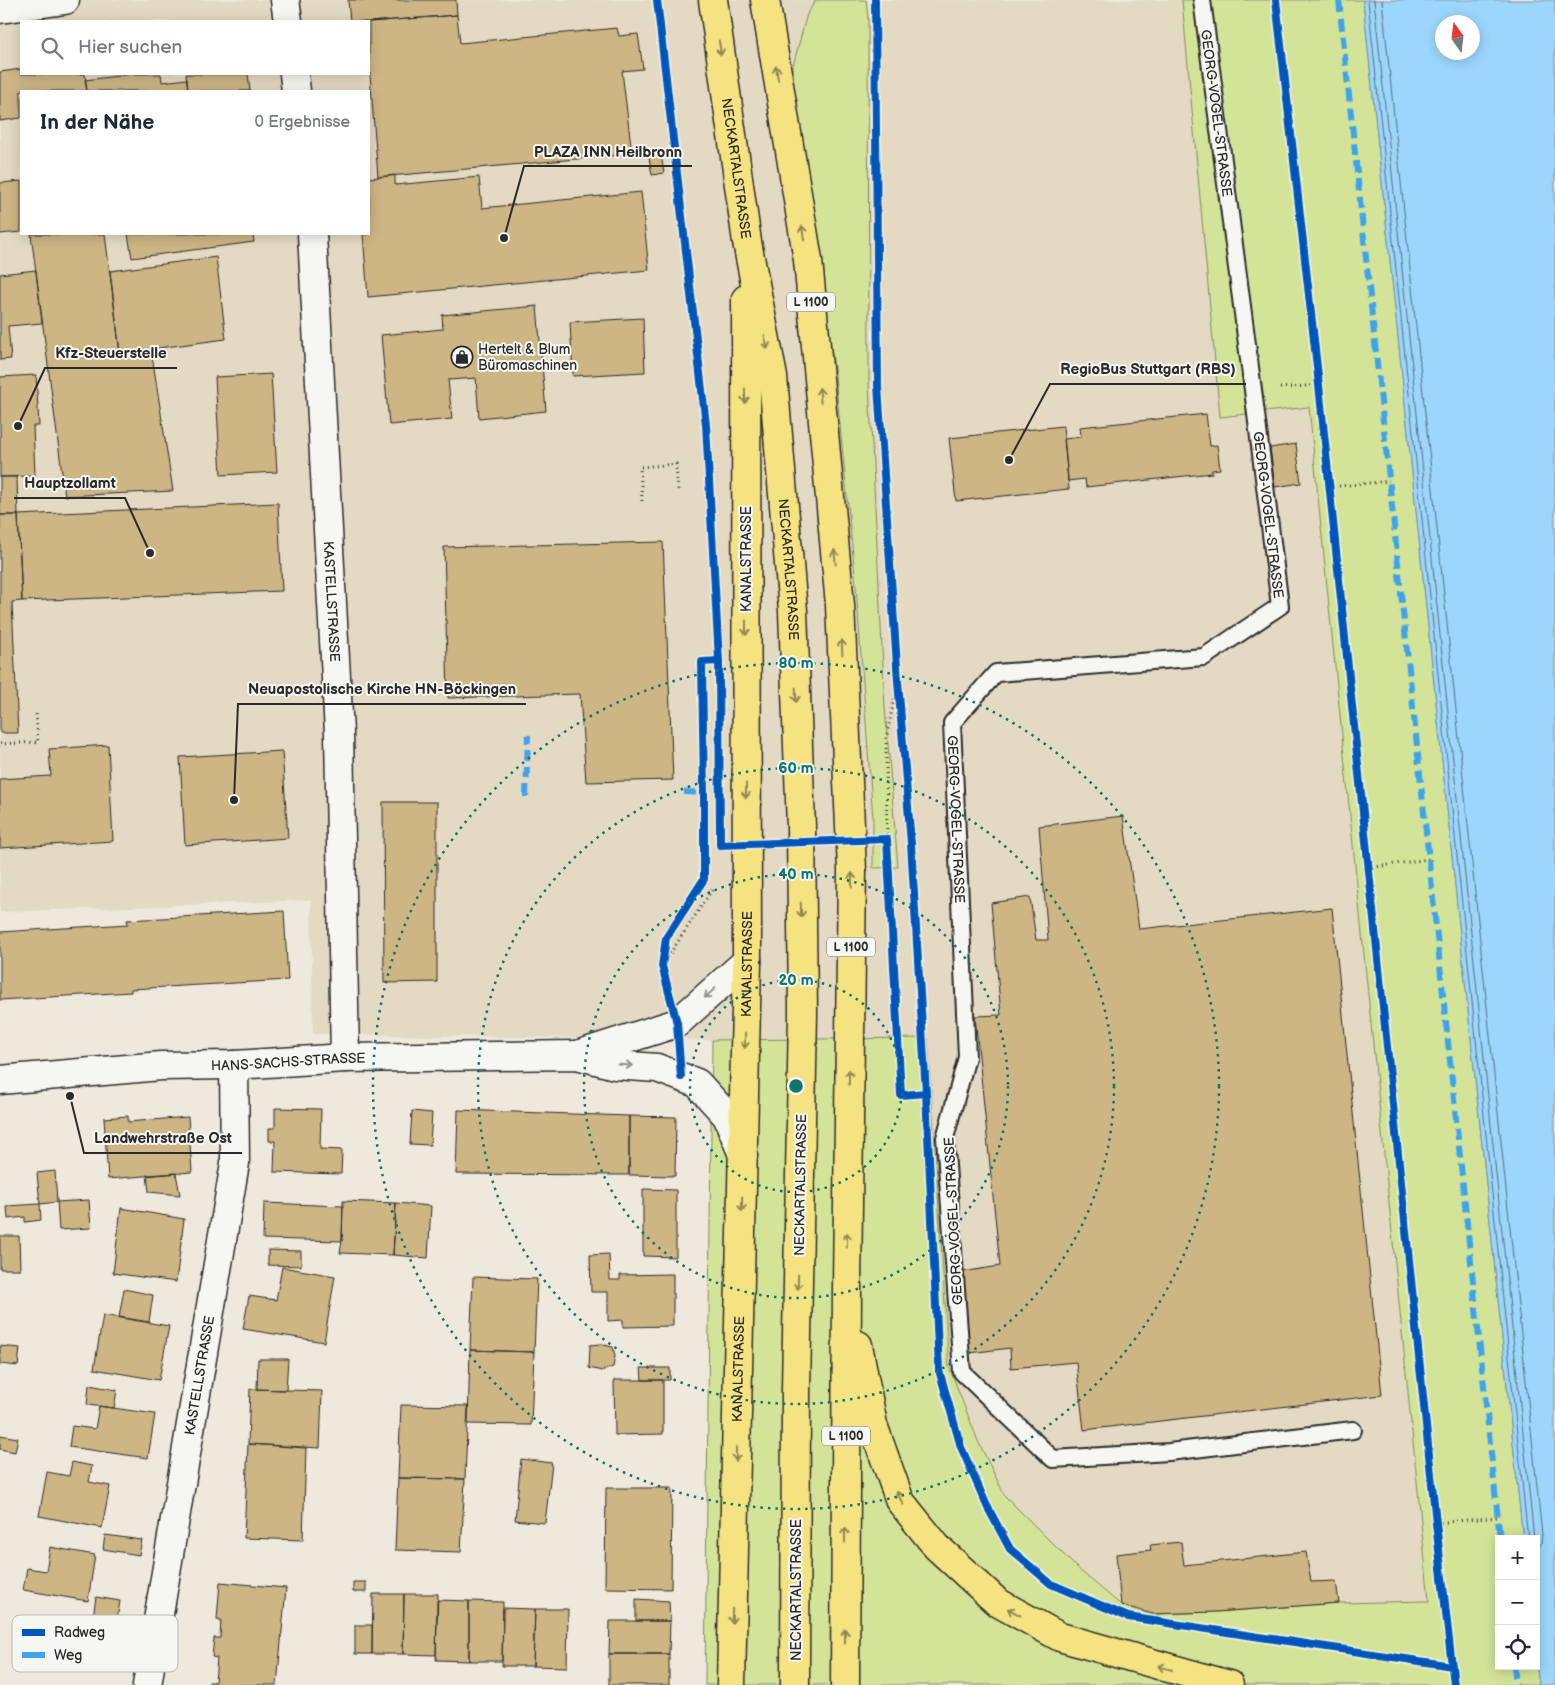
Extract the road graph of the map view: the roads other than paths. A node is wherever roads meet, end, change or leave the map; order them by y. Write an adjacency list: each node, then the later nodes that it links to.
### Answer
1 (65, 0): 6 (street)
2 (285, 0): 7 (street)
3 (713, 0): 11 (main road, NECKARTALSTRASSE, one-way to 11)
4 (765, 0): 18 (main road, L 1100, one-way to 4)
5 (1202, 0): 19 (lane, GEORG-VOGEL-STRASSE)
6 (0, 9)
7 (288, 20)
8 (294, 75): 9 (street)
9 (296, 90)
10 (312, 235): 14 (street, KASTELLSTRASSE)
11 (747, 242): 12 (main road, KANALSTRASSE, one-way to 12); 24 (main road, NECKARTALSTRASSE, one-way to 24)
12 (747, 961): 13 (street, HANS-SACHS-STRASSE, one-way to 13); 17 (main road, KANALSTRASSE, one-way to 17)
13 (577, 1055): 14 (street, HANS-SACHS-STRASSE); 17 (street, HANS-SACHS-STRASSE, one-way to 17)
14 (345, 1058): 15 (street, HANS-SACHS-STRASSE)
15 (234, 1065): 16 (street, HANS-SACHS-STRASSE); 20 (street, KASTELLSTRASSE)
16 (0, 1080)
17 (743, 1155): 23 (main road, KANALSTRASSE, one-way to 23)
18 (847, 1288): 25 (main road, L 1100, one-way to 18); 26 (main road, one-way to 18)
19 (1353, 1430)
20 (159, 1615)
21 (149, 1672): 22 (street, KASTELLSTRASSE)
22 (147, 1685)
23 (731, 1685)
24 (795, 1685)
25 (845, 1685)
26 (1229, 1685)

